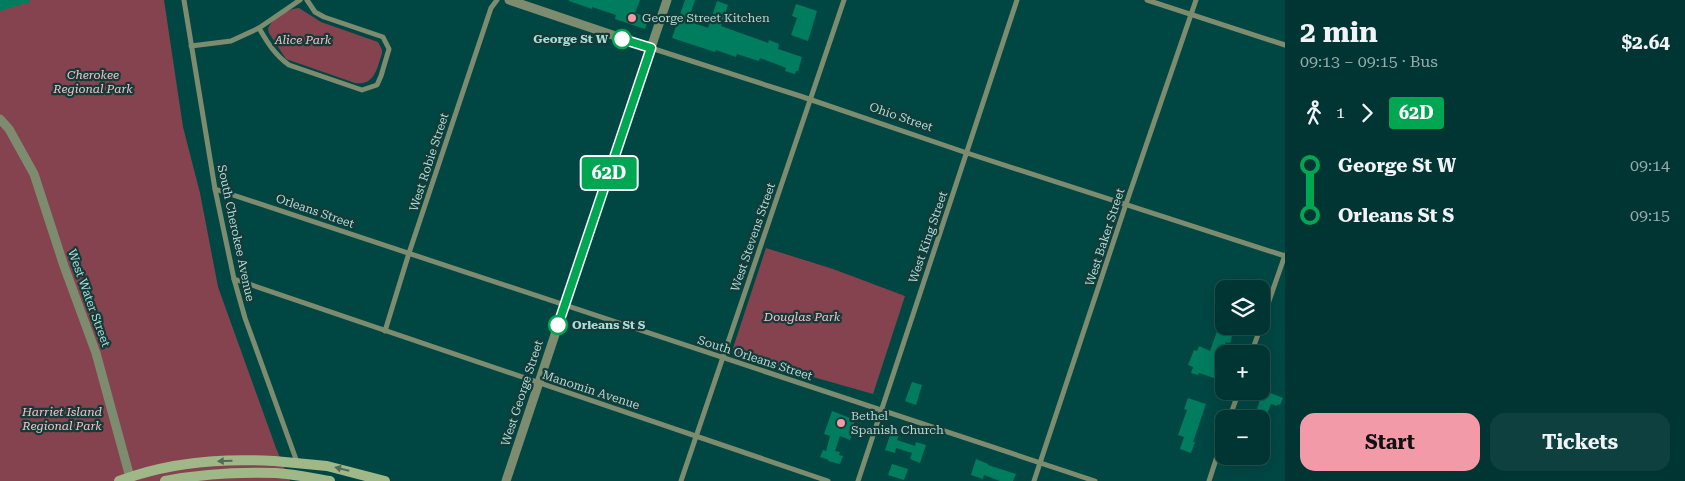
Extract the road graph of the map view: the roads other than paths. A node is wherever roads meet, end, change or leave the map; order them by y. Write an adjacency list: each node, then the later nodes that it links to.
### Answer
1 (184, 0): 13 (street, South Cherokee Avenue)
2 (300, 0): 12 (street)
3 (307, 0): 12 (street)
4 (497, 0): 21 (street, West Robie Street)
5 (509, 0): 15 (street, Ohio Street)
6 (667, 0): 15 (street, West George Street)
7 (844, 0): 16 (street, West Stevens Street)
8 (1018, 0): 18 (street, West King Street)
9 (1147, 0): 11 (street)
10 (1196, 0): 11 (street, West Baker Street)
11 (1191, 16): 14 (street); 20 (street, West Baker Street)
12 (259, 28): 13 (street)
13 (192, 46): 19 (street, South Cherokee Avenue)
14 (1285, 46)
15 (651, 48): 16 (street, Ohio Street); 25 (street, West George Street)
16 (810, 100): 18 (street, Ohio Street); 27 (street, West Stevens Street)
17 (0, 119): 36 (street, West Water Street)
18 (967, 154): 20 (street, Ohio Street); 29 (street, West King Street)
19 (215, 189): 21 (street, Orleans Street); 23 (street, South Cherokee Avenue)
20 (1126, 204): 22 (street, Ohio Street); 32 (street, West Baker Street)
21 (410, 253): 25 (street, South Orleans Street); 26 (street, West Robie Street)
22 (1285, 255): 24 (street)
23 (234, 279): 26 (street, Manomin Avenue); 31 (street, South Cherokee Avenue)
24 (1270, 299)
25 (564, 305): 27 (street, South Orleans Street); 28 (street, West George Street)
26 (385, 332): 28 (street, Manomin Avenue)
27 (722, 358): 29 (street, South Orleans Street); 30 (street, West Stevens Street)
28 (538, 384): 30 (street, Manomin Avenue); 40 (street, West George Street)
29 (881, 410): 32 (street, South Orleans Street); 43 (street, West King Street)
30 (697, 436): 41 (street, West Stevens Street); 42 (street, Manomin Avenue)
31 (297, 462): 35 (main road, one-way to 35, bridge); 39 (main road, one-way to 31)
32 (1040, 463): 44 (street, West Baker Street); 45 (street, South Orleans Street)
33 (1215, 463): 46 (street)
34 (303, 479): 37 (main road); 38 (main road)
35 (119, 481)
36 (131, 481)
37 (166, 481)
38 (330, 481)
39 (386, 481)
40 (506, 481)
41 (682, 481)
42 (828, 481)
43 (858, 481)
44 (1034, 481)
45 (1095, 481)
46 (1209, 481)

